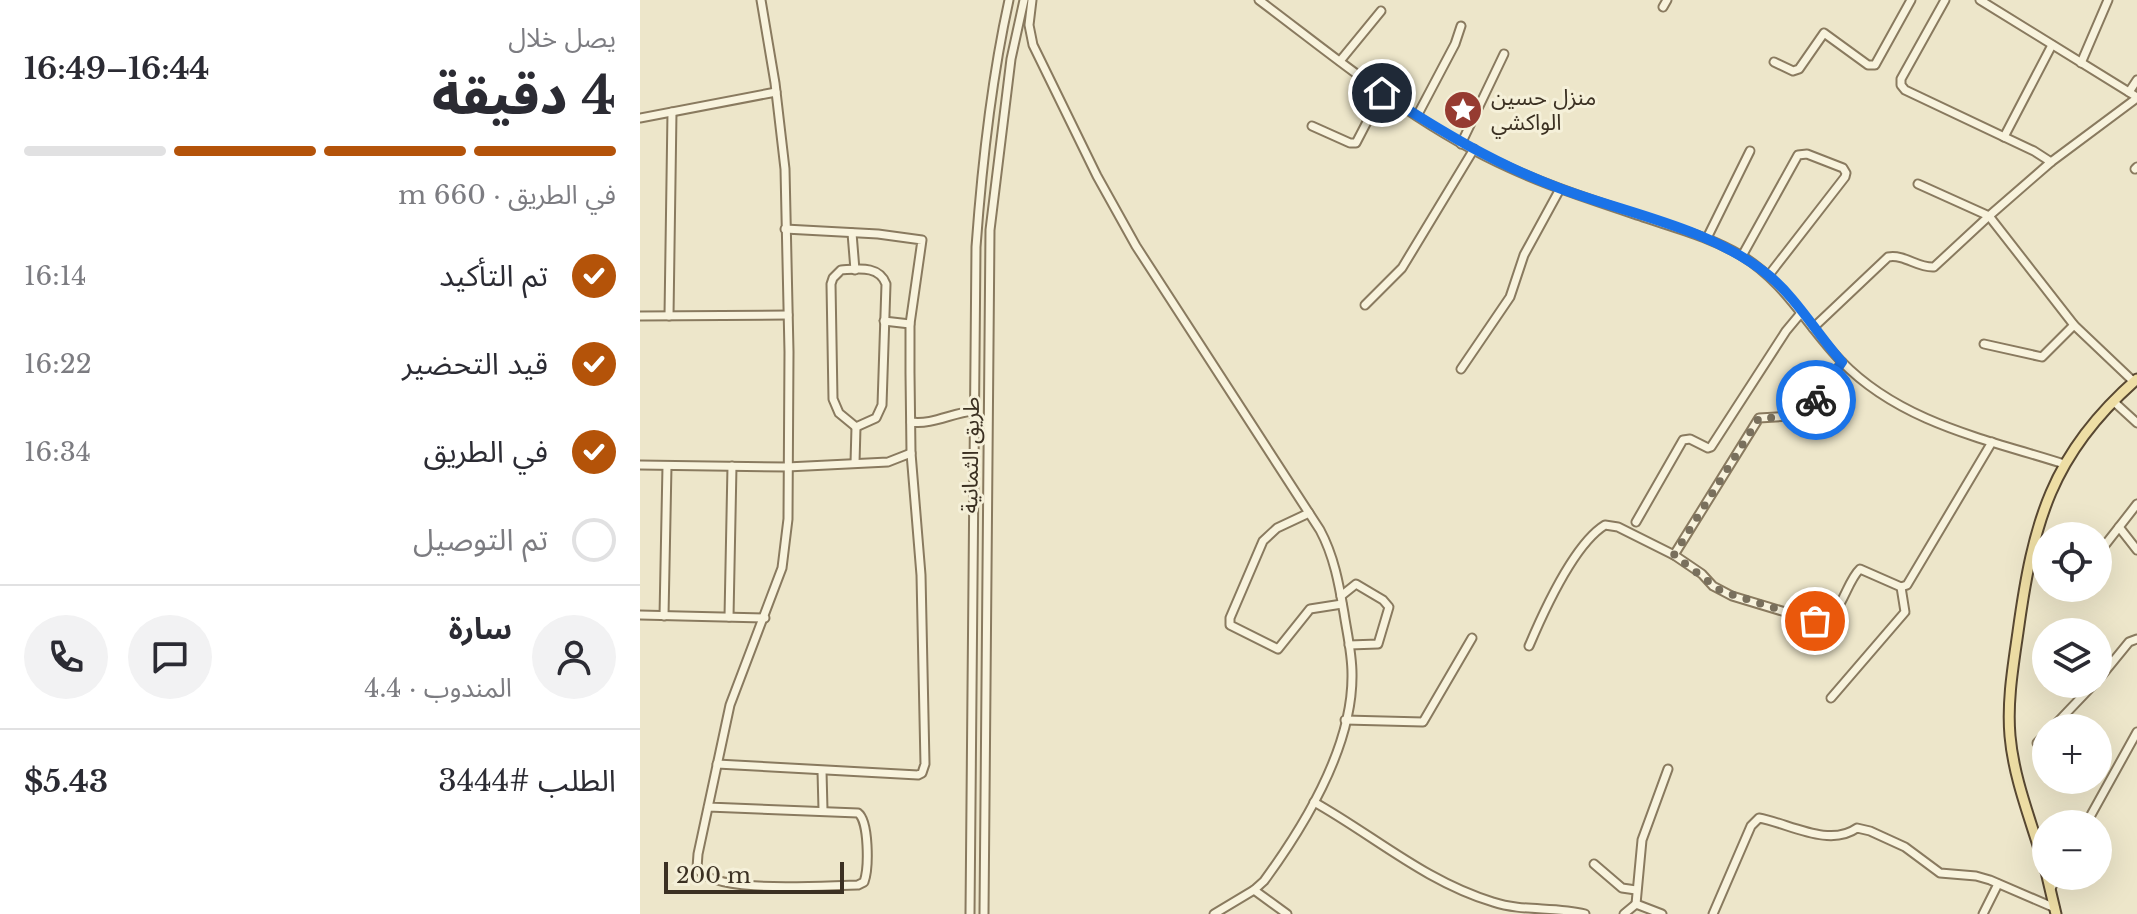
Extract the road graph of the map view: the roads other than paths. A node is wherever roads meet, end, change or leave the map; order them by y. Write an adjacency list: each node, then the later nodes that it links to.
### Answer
1 (761, 0): 18 (street)
2 (1009, 0): 53 (street)
3 (1024, 0): 106 (street, طريق الثمانية)
4 (1032, 0): 66 (street)
5 (1259, 0): 14 (street)
6 (1911, 0): 15 (street)
7 (1945, 0): 25 (street)
8 (1980, 0): 12 (street)
9 (2108, 0): 16 (street)
10 (1381, 11): 14 (street)
11 (1461, 26): 22 (street)
12 (2052, 45): 16 (street); 25 (street)
13 (1504, 54): 26 (street)
14 (1340, 61): 19 (street)
15 (1774, 62)
16 (2081, 63): 20 (street)
17 (2137, 80): 20 (street)
18 (776, 92): 21 (street); 33 (street)
19 (1382, 93): 22 (street); 24 (street)
20 (2134, 96): 29 (street)
21 (672, 112): 23 (street); 43 (street)
22 (1417, 116): 26 (street)
23 (640, 118)
24 (1312, 126)
25 (2004, 137): 29 (street)
26 (1461, 144): 27 (street)
27 (1474, 149): 31 (street); 39 (street)
28 (1750, 151): 35 (street)
29 (2051, 162): 32 (street)
30 (1918, 184): 32 (street)
31 (1560, 189): 35 (street); 50 (street)
32 (1989, 216): 46 (street); 47 (street)
33 (785, 229): 34 (street); 41 (street)
34 (852, 233): 37 (street); 45 (street)
35 (1707, 238): 36 (street)
36 (1742, 256): 38 (street); 38 (street)
37 (855, 270): 44 (street); 56 (street)
38 (1769, 275): 40 (street)
39 (1365, 305)
40 (1801, 313): 47 (street); 67 (street)
41 (788, 315): 43 (street); 64 (street)
42 (640, 316): 43 (street)
43 (669, 316)
44 (884, 321): 45 (street); 56 (street)
45 (910, 324): 54 (street)
46 (2074, 325): 48 (street); 51 (street)
47 (1813, 328): 49 (street)
48 (1984, 344)
49 (1842, 362): 57 (street); 71 (street)
50 (1461, 369)
51 (2135, 381): 52 (main road)
52 (2113, 401): 55 (street); 60 (main road)
53 (973, 411): 54 (street); 105 (street)
54 (911, 422): 58 (street)
55 (2137, 423)
56 (856, 427): 59 (street)
57 (1992, 442): 60 (street); 72 (street)
58 (911, 453): 59 (street); 92 (street)
59 (855, 463): 64 (street)
60 (2064, 464): 97 (main road)
61 (640, 465): 62 (street)
62 (667, 466): 63 (street); 75 (street)
63 (732, 466): 64 (street); 76 (street)
64 (787, 467): 77 (street)
65 (2137, 504): 68 (street)
66 (1309, 513): 73 (street); 73 (street)
67 (1636, 522)
68 (2119, 527): 69 (street); 70 (street)
69 (2112, 536)
70 (2137, 550)
71 (1674, 555): 72 (street); 81 (street)
72 (1901, 587): 83 (street)
73 (1342, 600): 80 (street); 80 (street)
74 (640, 615): 75 (street)
75 (664, 616): 76 (street)
76 (729, 617): 77 (street)
77 (765, 618): 90 (street)
78 (1472, 638): 86 (street)
79 (2137, 639): 82 (street)
80 (1349, 645): 86 (street)
81 (1529, 646)
82 (2112, 663)
83 (1831, 698)
84 (2081, 698): 85 (street)
85 (2065, 714)
86 (1345, 720): 93 (street)
87 (2137, 732): 88 (street)
88 (2127, 748): 89 (street); 96 (street)
89 (2137, 754)
90 (717, 764): 92 (street); 94 (street)
91 (1668, 769): 101 (street)
92 (822, 771): 95 (street)
93 (1314, 802): 100 (street); 109 (street)
94 (708, 807): 95 (street); 95 (street)
95 (823, 810)
96 (2094, 810)
97 (2032, 824)
98 (1594, 864): 101 (street)
99 (1998, 884): 104 (street); 112 (street); 113 (street)
100 (1254, 890): 107 (street); 108 (street)
101 (1636, 890): 103 (street)
102 (2050, 890): 104 (main road)
103 (1636, 904): 110 (street); 111 (street)
104 (2055, 911)
105 (970, 914)
106 (984, 914)
107 (1214, 914)
108 (1287, 914)
109 (1585, 914)
110 (1624, 914)
111 (1662, 914)
112 (1713, 914)
113 (1983, 914)

